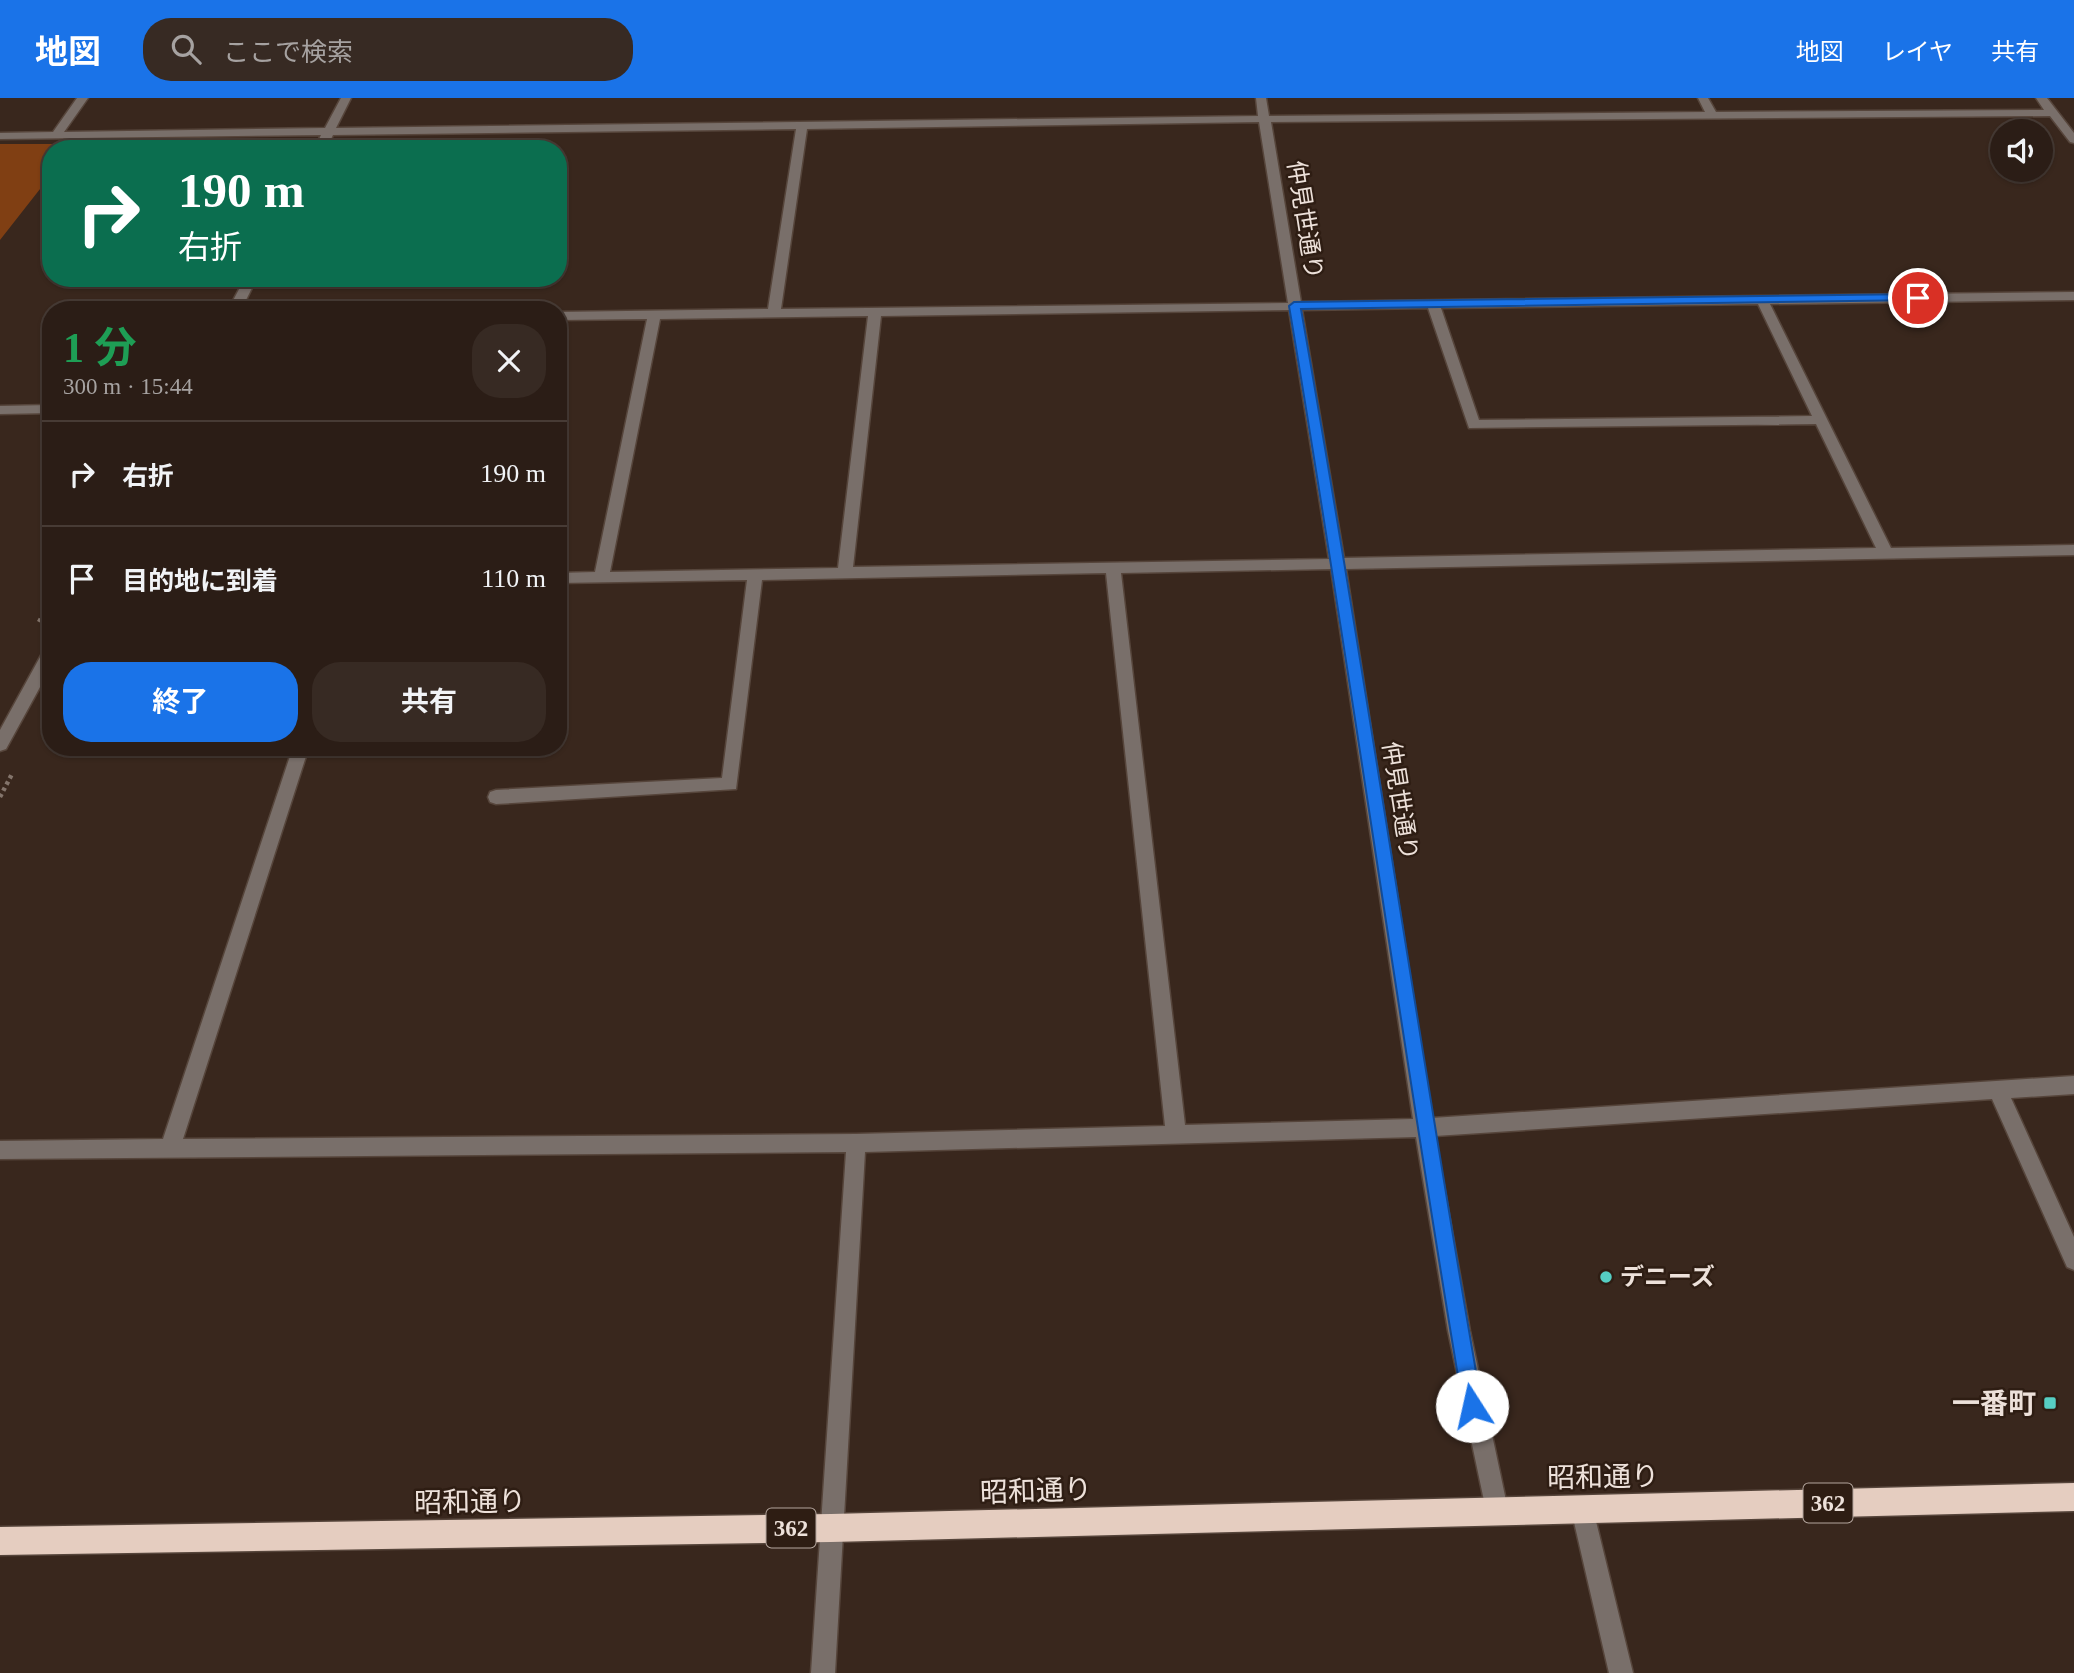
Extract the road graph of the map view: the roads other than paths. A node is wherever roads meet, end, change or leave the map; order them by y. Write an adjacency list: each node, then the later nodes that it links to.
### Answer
1 (83, 98): 11 (street)
2 (346, 98): 10 (street)
3 (1261, 98): 8 (street, 仲見世通り)
4 (1703, 98): 7 (street)
5 (2041, 98): 6 (street)
6 (2053, 113): 7 (street); 14 (street)
7 (1713, 116): 8 (street)
8 (1264, 119): 9 (street); 18 (street, 仲見世通り)
9 (802, 126): 10 (street); 20 (street)
10 (329, 132): 11 (street); 13 (street)
11 (56, 135): 12 (street)
12 (0, 136)
13 (325, 140)
14 (2074, 140)
15 (2074, 296): 16 (street)
16 (1762, 300): 17 (street); 25 (street)
17 (1433, 304): 18 (street); 25 (street)
18 (1294, 306): 19 (street); 28 (street, 仲見世通り)
19 (876, 312): 20 (street); 30 (street)
20 (774, 313): 21 (street)
21 (654, 314): 22 (street); 33 (street)
22 (567, 316)
23 (42, 409): 24 (street)
24 (0, 410)
25 (1821, 420): 27 (street)
26 (2074, 550): 27 (street)
27 (1886, 553): 28 (street)
28 (1339, 563): 29 (street); 40 (street, 仲見世通り)
29 (1113, 568): 30 (street); 41 (street)
30 (845, 573): 31 (street)
31 (755, 575): 33 (street); 37 (street)
32 (567, 578): 33 (street)
33 (601, 578)
34 (42, 668): 35 (street)
35 (0, 745)
36 (298, 756): 43 (street)
37 (496, 797)
38 (2074, 1085): 39 (street)
39 (1997, 1088): 40 (street); 45 (street)
40 (1424, 1128): 41 (street); 48 (street, 仲見世通り)
41 (1176, 1134): 42 (street)
42 (856, 1143): 43 (street); 49 (street)
43 (170, 1148): 44 (street)
44 (0, 1150)
45 (2074, 1260)
46 (2074, 1497): 47 (highway, 昭和通り / 362)
47 (1582, 1509): 48 (highway, 昭和通り / 362); 52 (street)
48 (1497, 1510): 49 (highway, 昭和通り / 362)
49 (831, 1528): 50 (highway, 昭和通り / 362); 51 (street)
50 (0, 1541)
51 (824, 1673)
52 (1621, 1673)

